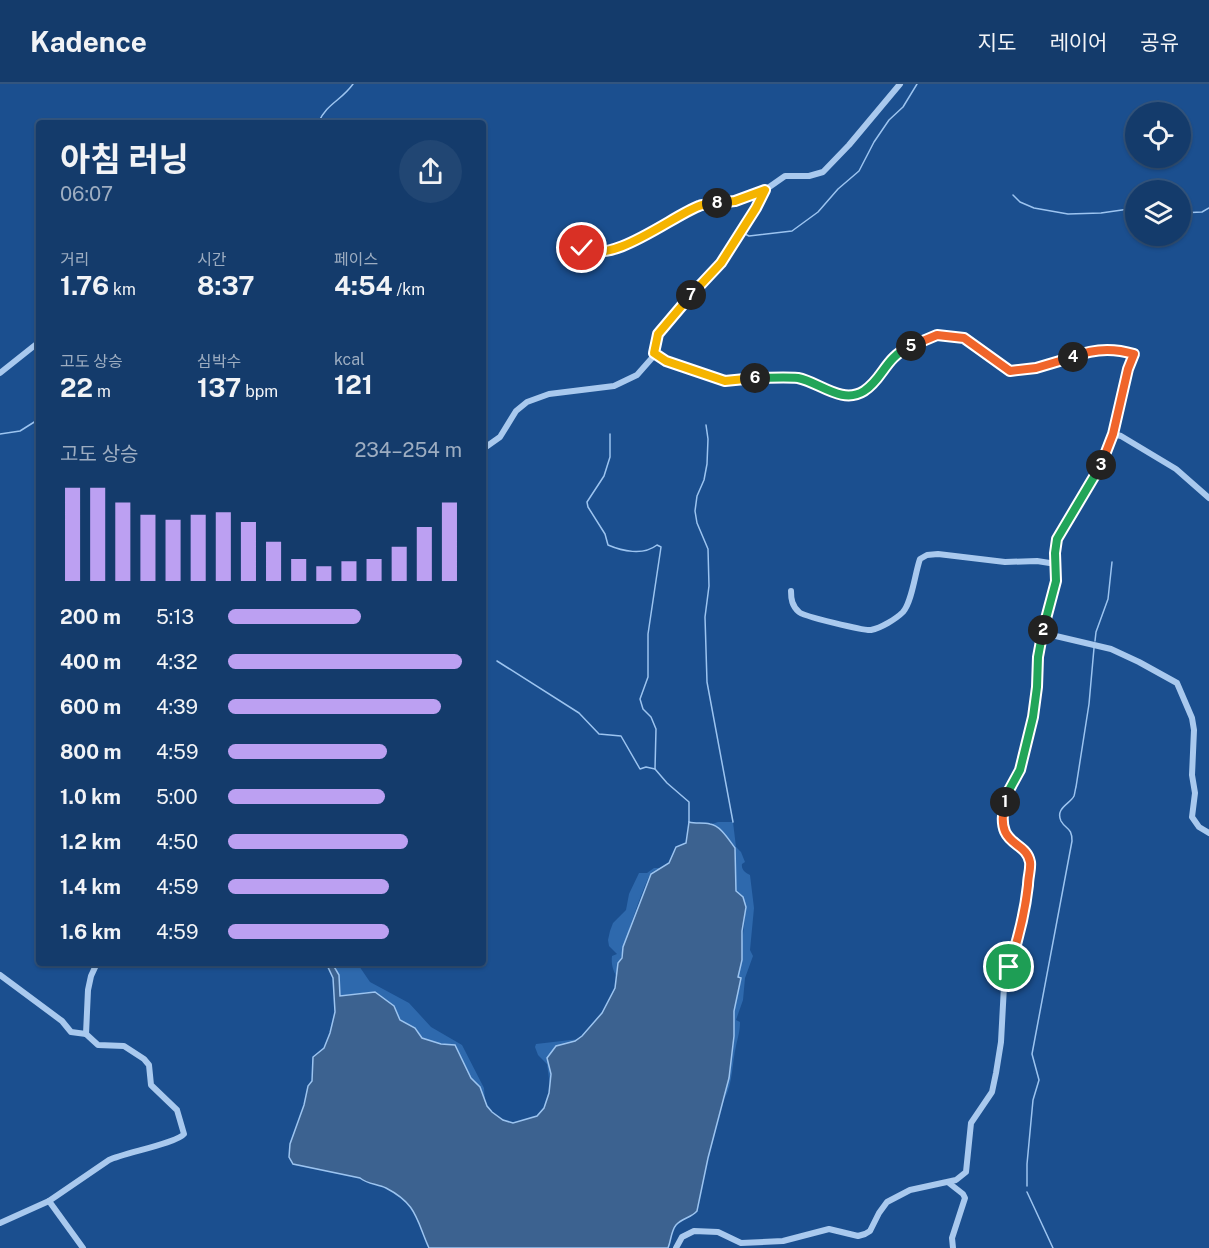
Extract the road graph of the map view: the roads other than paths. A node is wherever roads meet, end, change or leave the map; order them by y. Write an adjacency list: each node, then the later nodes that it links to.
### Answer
1 (900, 84): 2 (street)
2 (765, 190): 3 (street); 5 (street)
3 (573, 232)
4 (36, 344): 6 (street)
5 (654, 353): 7 (street); 8 (street)
6 (0, 373)
7 (1113, 434): 9 (street); 10 (street)
8 (486, 447)
9 (1209, 498)
10 (1056, 564): 11 (street); 12 (street)
11 (791, 591)
12 (1043, 633): 13 (street); 17 (street)
13 (1209, 832)
14 (96, 966): 16 (street)
15 (0, 975): 16 (street)
16 (86, 1034): 18 (street)
17 (950, 1183): 21 (street); 22 (street)
18 (49, 1201): 19 (street); 20 (street)
19 (0, 1223)
20 (83, 1248)
21 (676, 1248)
22 (952, 1248)

